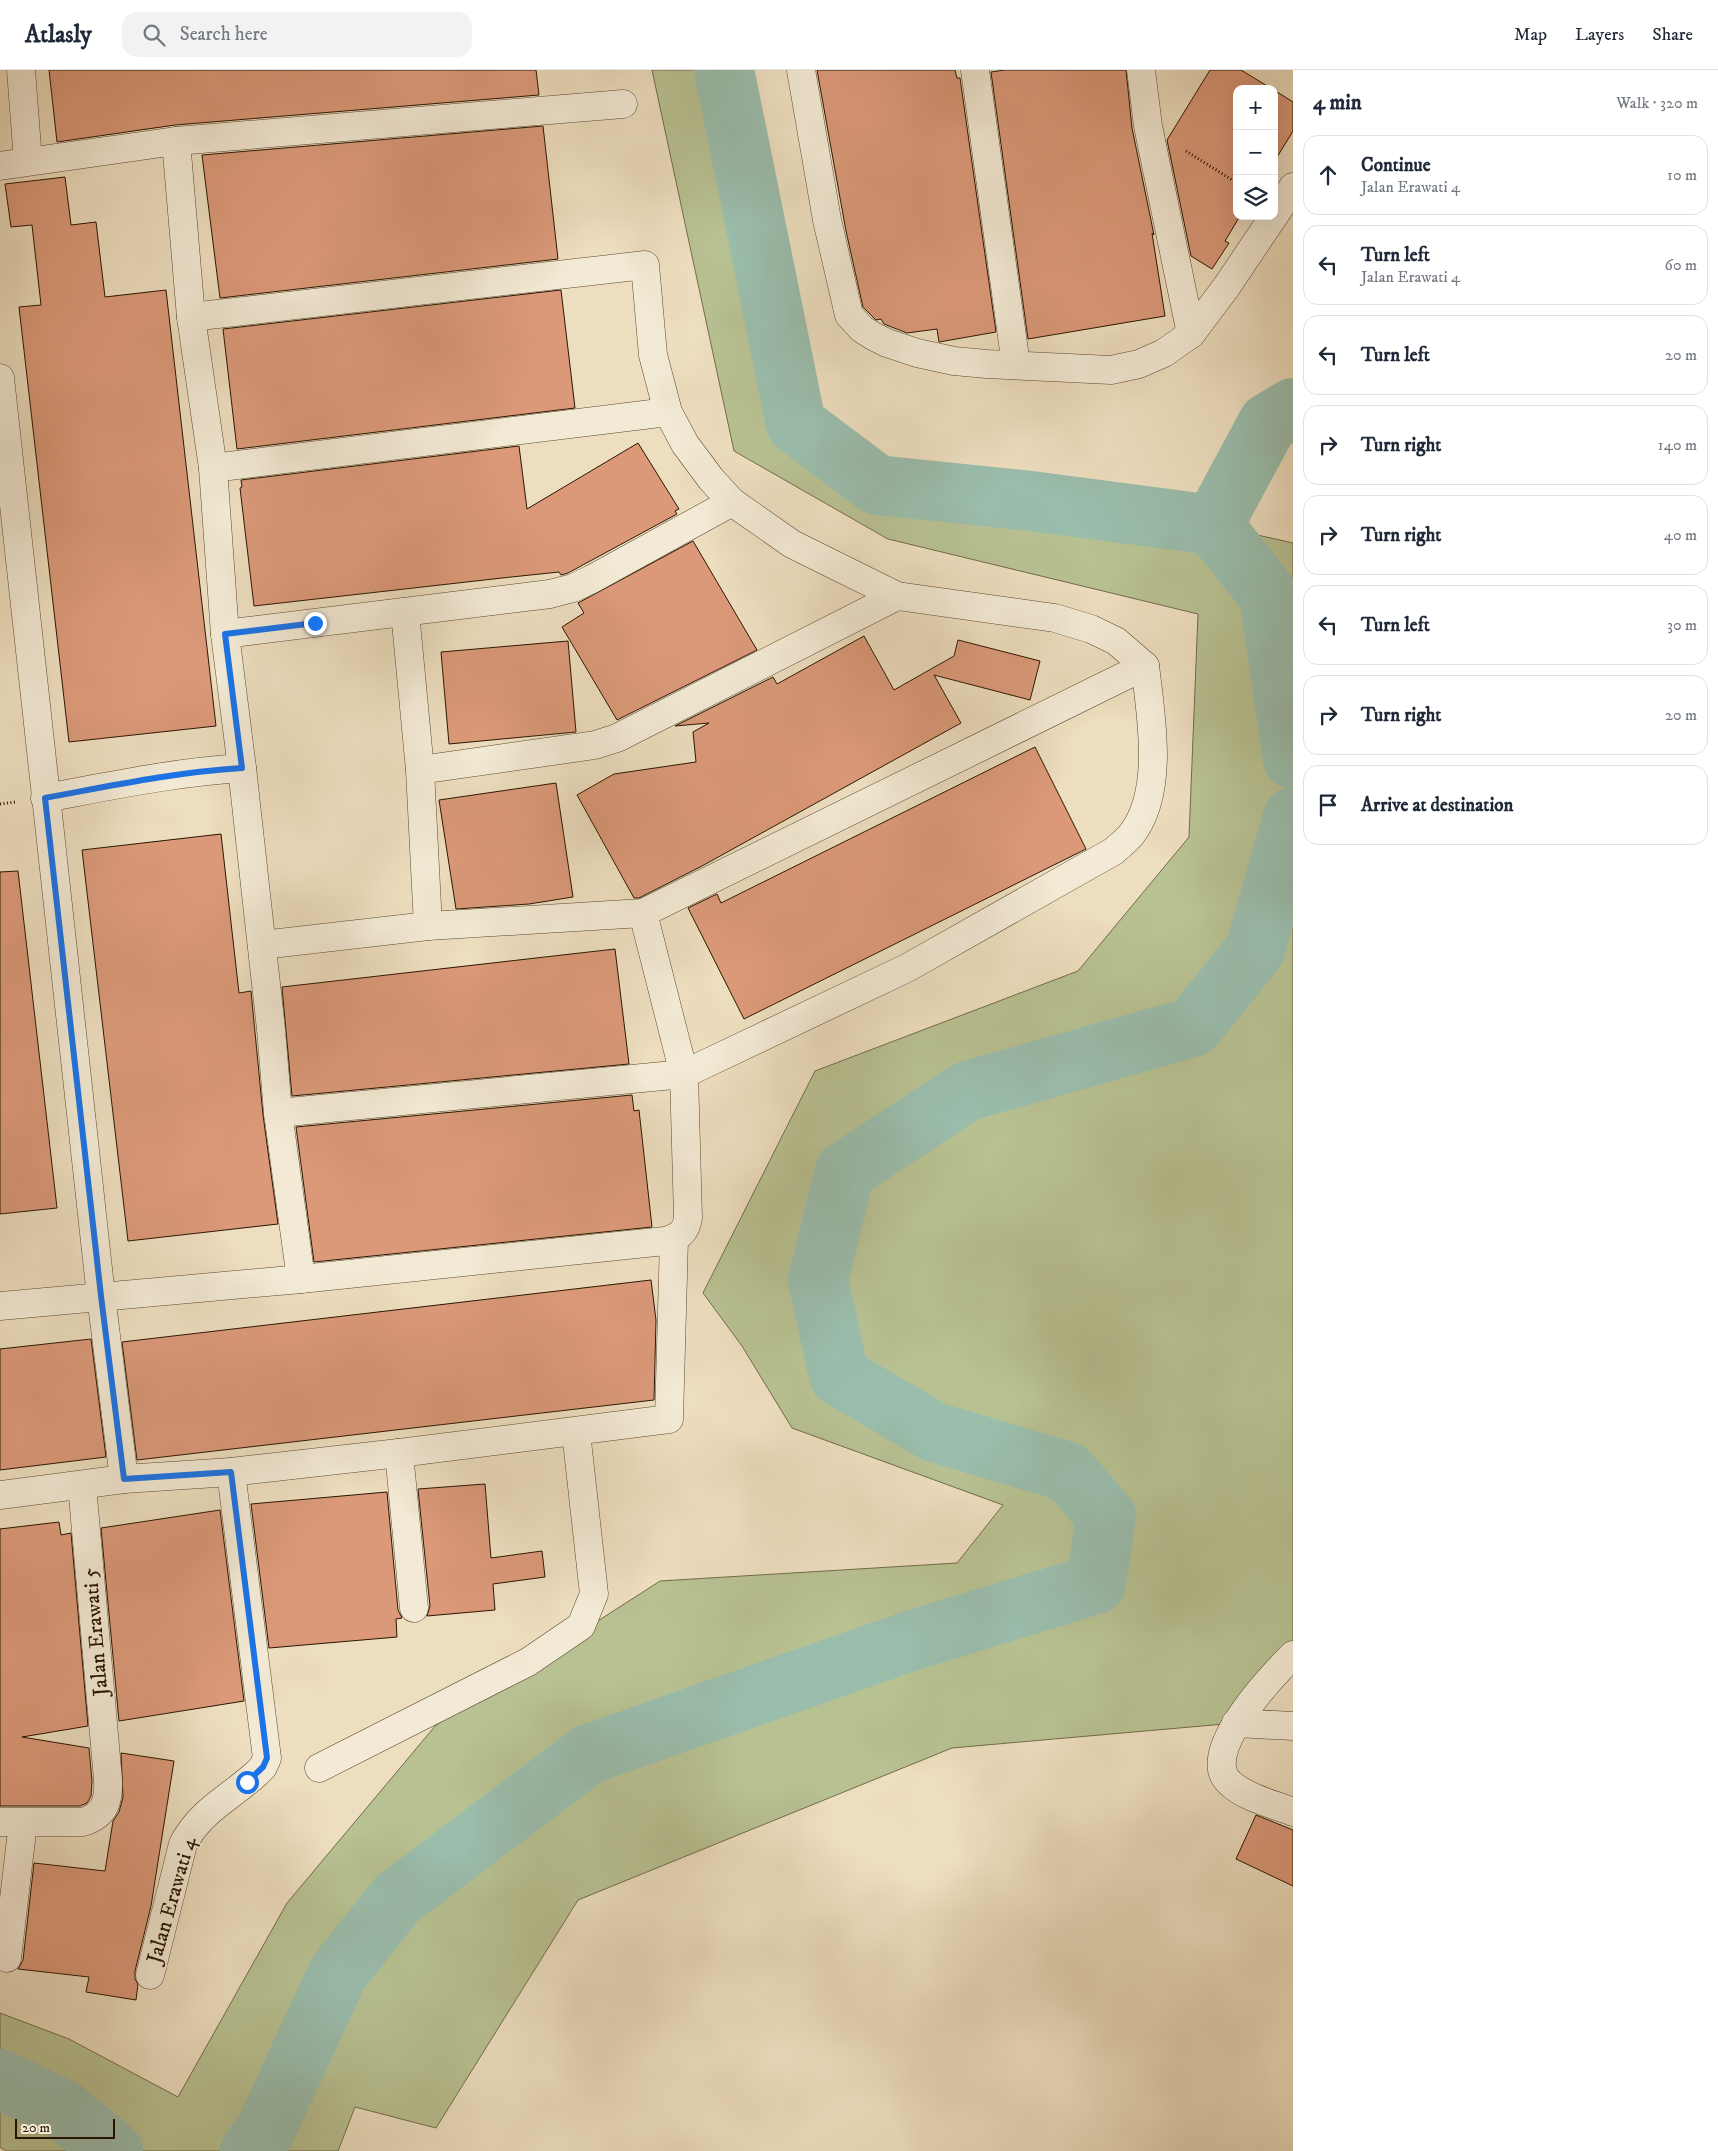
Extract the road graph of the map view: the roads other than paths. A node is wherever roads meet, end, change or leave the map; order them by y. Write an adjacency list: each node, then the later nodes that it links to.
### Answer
1 (21, 70): 7 (street)
2 (801, 70): 14 (street)
3 (975, 70): 14 (street)
4 (1141, 70): 13 (street)
5 (623, 104): 6 (street)
6 (176, 141): 7 (street); 12 (street)
7 (28, 162): 8 (street)
8 (0, 166)
9 (1293, 187): 10 (street)
10 (1278, 210)
11 (1271, 220): 13 (street)
12 (191, 318): 16 (street); 17 (street)
13 (1191, 334): 14 (street)
14 (1016, 365)
15 (0, 378): 25 (street)
16 (668, 412): 17 (street); 18 (street)
17 (213, 468): 21 (street)
18 (732, 502): 19 (street); 20 (street)
19 (897, 596): 22 (street); 24 (street)
20 (405, 612): 21 (street); 24 (street)
21 (225, 634): 23 (street)
22 (1145, 666): 26 (street); 29 (street)
23 (242, 768): 25 (street); 28 (street)
24 (420, 770): 27 (street)
25 (45, 798): 33 (street)
26 (643, 913): 27 (street); 29 (street)
27 (428, 926): 28 (street)
28 (262, 945): 30 (street)
29 (684, 1074): 30 (street); 31 (street)
30 (278, 1113): 32 (street)
31 (674, 1239): 32 (street); 35 (street)
32 (301, 1279): 33 (street)
33 (101, 1296): 34 (street); 38 (street)
34 (0, 1306)
35 (576, 1432): 36 (street); 45 (street)
36 (398, 1453): 37 (street); 41 (street)
37 (231, 1472): 38 (street); 49 (street, Jalan Erawati 4)
38 (124, 1479): 39 (street)
39 (82, 1485): 40 (street); 47 (street, Jalan Erawati 5)
40 (0, 1495)
41 (414, 1608)
42 (1293, 1655): 43 (street)
43 (1236, 1722): 44 (street); 46 (street)
44 (1293, 1726)
45 (319, 1768)
46 (1293, 1812)
47 (12, 1823): 48 (street)
48 (7, 1958)
49 (150, 1975)

